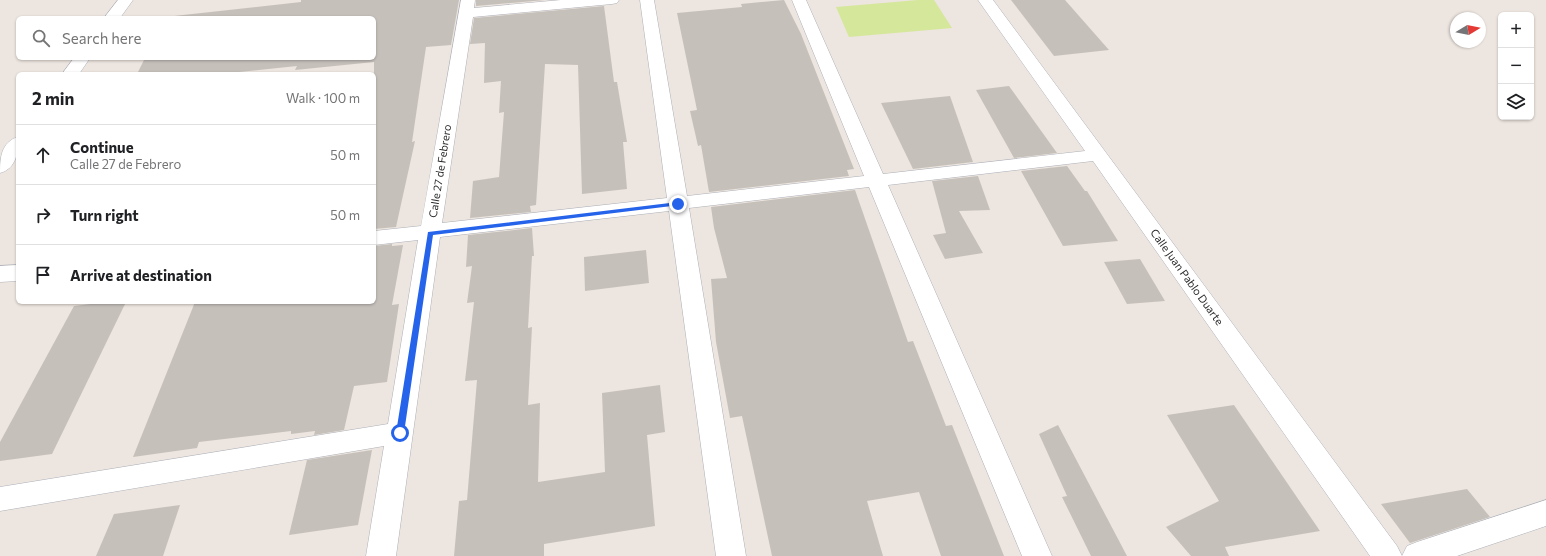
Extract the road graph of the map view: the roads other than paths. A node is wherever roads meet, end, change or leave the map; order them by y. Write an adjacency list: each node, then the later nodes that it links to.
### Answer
1 (126, 0): 7 (street)
2 (612, 0): 6 (street)
3 (647, 0): 14 (street)
4 (799, 0): 13 (street)
5 (985, 0): 11 (street, Calle Juan Pablo Duarte)
6 (467, 7): 15 (street, Calle 27 de Febrero)
7 (114, 16)
8 (80, 60): 9 (street)
9 (72, 72)
10 (16, 146): 12 (street)
11 (1098, 155): 13 (street); 25 (street, Calle Juan Pablo Duarte)
12 (0, 167)
13 (876, 181): 14 (street); 24 (street)
14 (678, 204): 15 (street); 23 (street)
15 (430, 233): 16 (street); 19 (street, Calle 27 de Febrero)
16 (376, 238)
17 (16, 273): 18 (street)
18 (0, 274)
19 (400, 433): 20 (street); 22 (street, Calle 27 de Febrero)
20 (0, 499)
21 (1546, 513): 26 (street)
22 (381, 556)
23 (731, 556)
24 (1037, 556)
25 (1387, 556)
26 (1417, 556)

